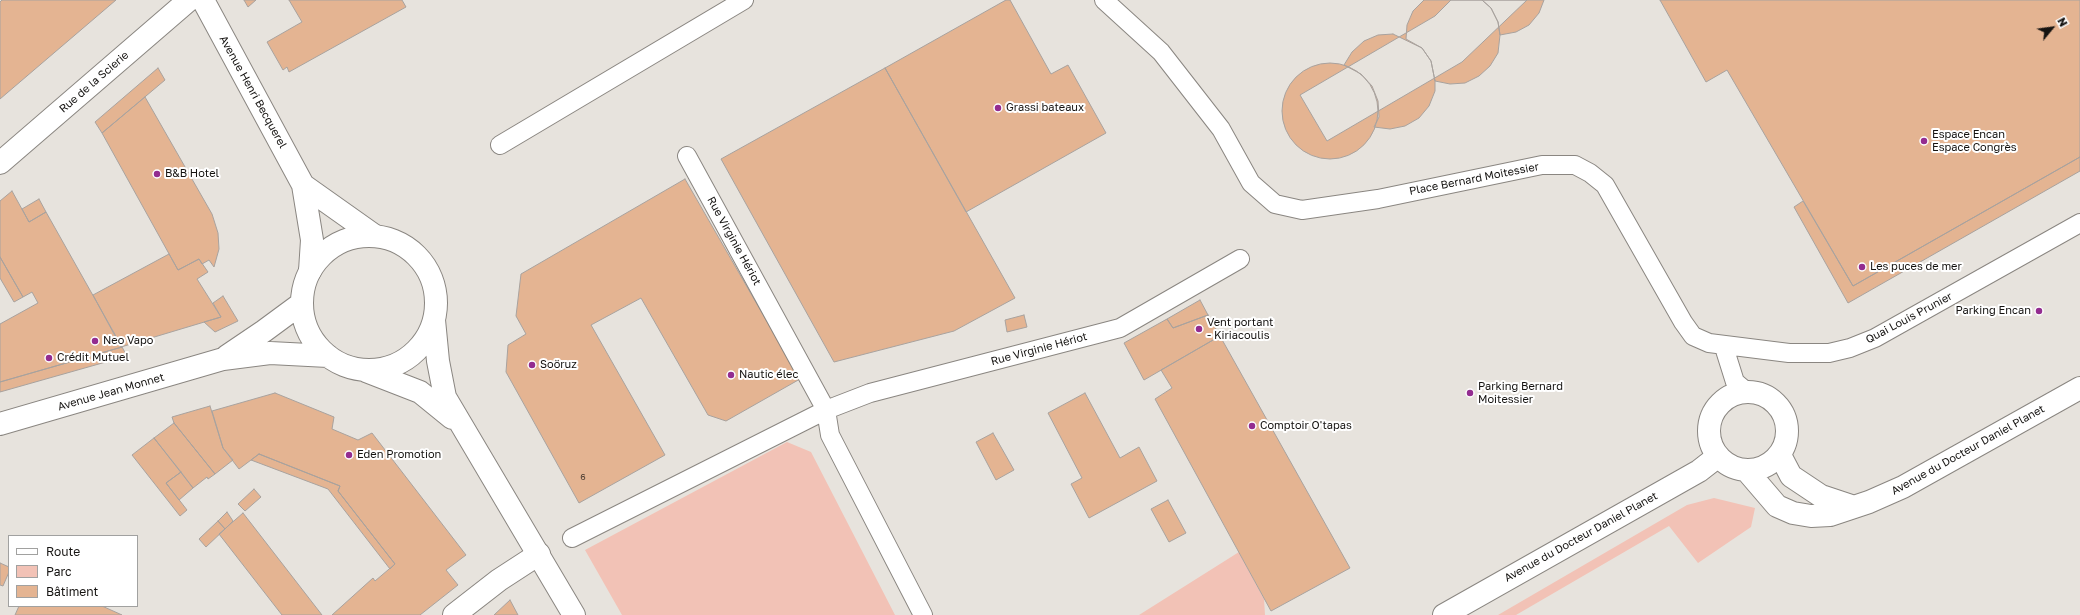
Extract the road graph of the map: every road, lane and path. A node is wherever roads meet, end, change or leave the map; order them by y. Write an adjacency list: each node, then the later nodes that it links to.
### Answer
1 (189, 0): 7 (street, Rue de la Scierie)
2 (203, 0): 8 (street, Avenue Henri Becquerel)
3 (744, 0): 5 (lane)
4 (1104, 0): 15 (lane, Place Bernard Moitessier)
5 (500, 145)
6 (687, 156): 22 (lane, Rue Virginie Hériot)
7 (0, 163)
8 (303, 185): 10 (street); 12 (street)
9 (2080, 223): 16 (lane, Quai Louis Prunier)
10 (375, 236): 12 (street); 14 (street)
11 (1240, 259): 22 (lane, Rue Virginie Hériot)
12 (310, 271): 13 (street)
13 (302, 303): 17 (street); 18 (street, Avenue Jean Monnet)
14 (434, 320): 19 (street); 24 (street)
15 (1683, 322): 16 (lane, Quai Louis Prunier)
16 (1724, 346): 21 (lane)
17 (328, 356): 18 (street, Avenue Jean Monnet); 19 (street)
18 (223, 359): 23 (street, Avenue Jean Monnet)
19 (364, 370): 24 (street)
20 (2080, 388): 28 (street, Avenue du Docteur Daniel Planet)
21 (1747, 392): 25 (street); 26 (street)
22 (826, 410): 29 (lane, Rue Virginie Hériot); 33 (lane, Rue Virginie Hériot)
23 (0, 424)
24 (472, 445): 30 (street)
25 (1780, 455): 27 (street); 28 (street)
26 (1717, 457): 27 (street); 34 (street, Avenue du Docteur Daniel Planet)
27 (1747, 471): 28 (street, Avenue du Docteur Daniel Planet)
28 (1854, 507)
29 (572, 538)
30 (539, 554): 31 (street); 32 (street)
31 (454, 615)
32 (574, 615)
33 (923, 615)
34 (1444, 615)

